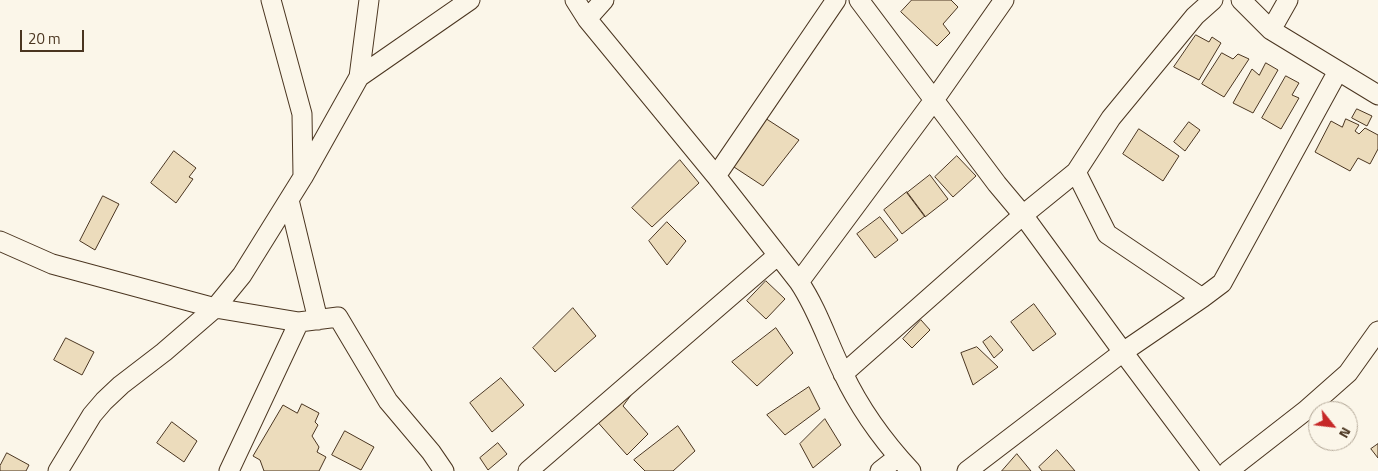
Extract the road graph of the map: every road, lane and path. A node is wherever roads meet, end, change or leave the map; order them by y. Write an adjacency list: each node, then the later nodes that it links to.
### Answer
1 (271, 0): 20 (street)
2 (370, 0): 15 (street)
3 (470, 0): 15 (street)
4 (575, 0): 12 (street)
5 (604, 0): 12 (street)
6 (836, 0): 19 (street)
7 (859, 0): 17 (street)
8 (1004, 0): 17 (street)
9 (1213, 0): 18 (street)
10 (1241, 0): 13 (street)
11 (1288, 0): 13 (street)
12 (587, 19): 19 (street)
13 (1271, 30): 14 (street)
14 (1338, 71): 16 (street); 26 (street)
15 (360, 78): 20 (street)
16 (1378, 95)
17 (934, 100): 22 (street); 25 (street)
18 (1076, 172): 22 (street); 26 (street)
19 (716, 176): 24 (street)
20 (303, 177): 21 (street)
21 (289, 200): 27 (street); 28 (street)
22 (1023, 215): 31 (street); 32 (street)
23 (0, 241): 27 (street)
24 (778, 254): 25 (street); 37 (street)
25 (799, 282): 32 (street)
26 (1202, 298): 31 (street)
27 (215, 308): 29 (street); 34 (street)
28 (318, 320): 29 (street); 36 (street)
29 (299, 322): 35 (street)
30 (1378, 331): 42 (street)
31 (1123, 352): 40 (street); 41 (street)
32 (843, 374): 33 (street)
33 (898, 457): 38 (street); 39 (street)
34 (58, 471)
35 (229, 471)
36 (444, 471)
37 (528, 471)
38 (880, 471)
39 (911, 471)
40 (967, 471)
41 (1212, 471)
42 (1228, 471)

